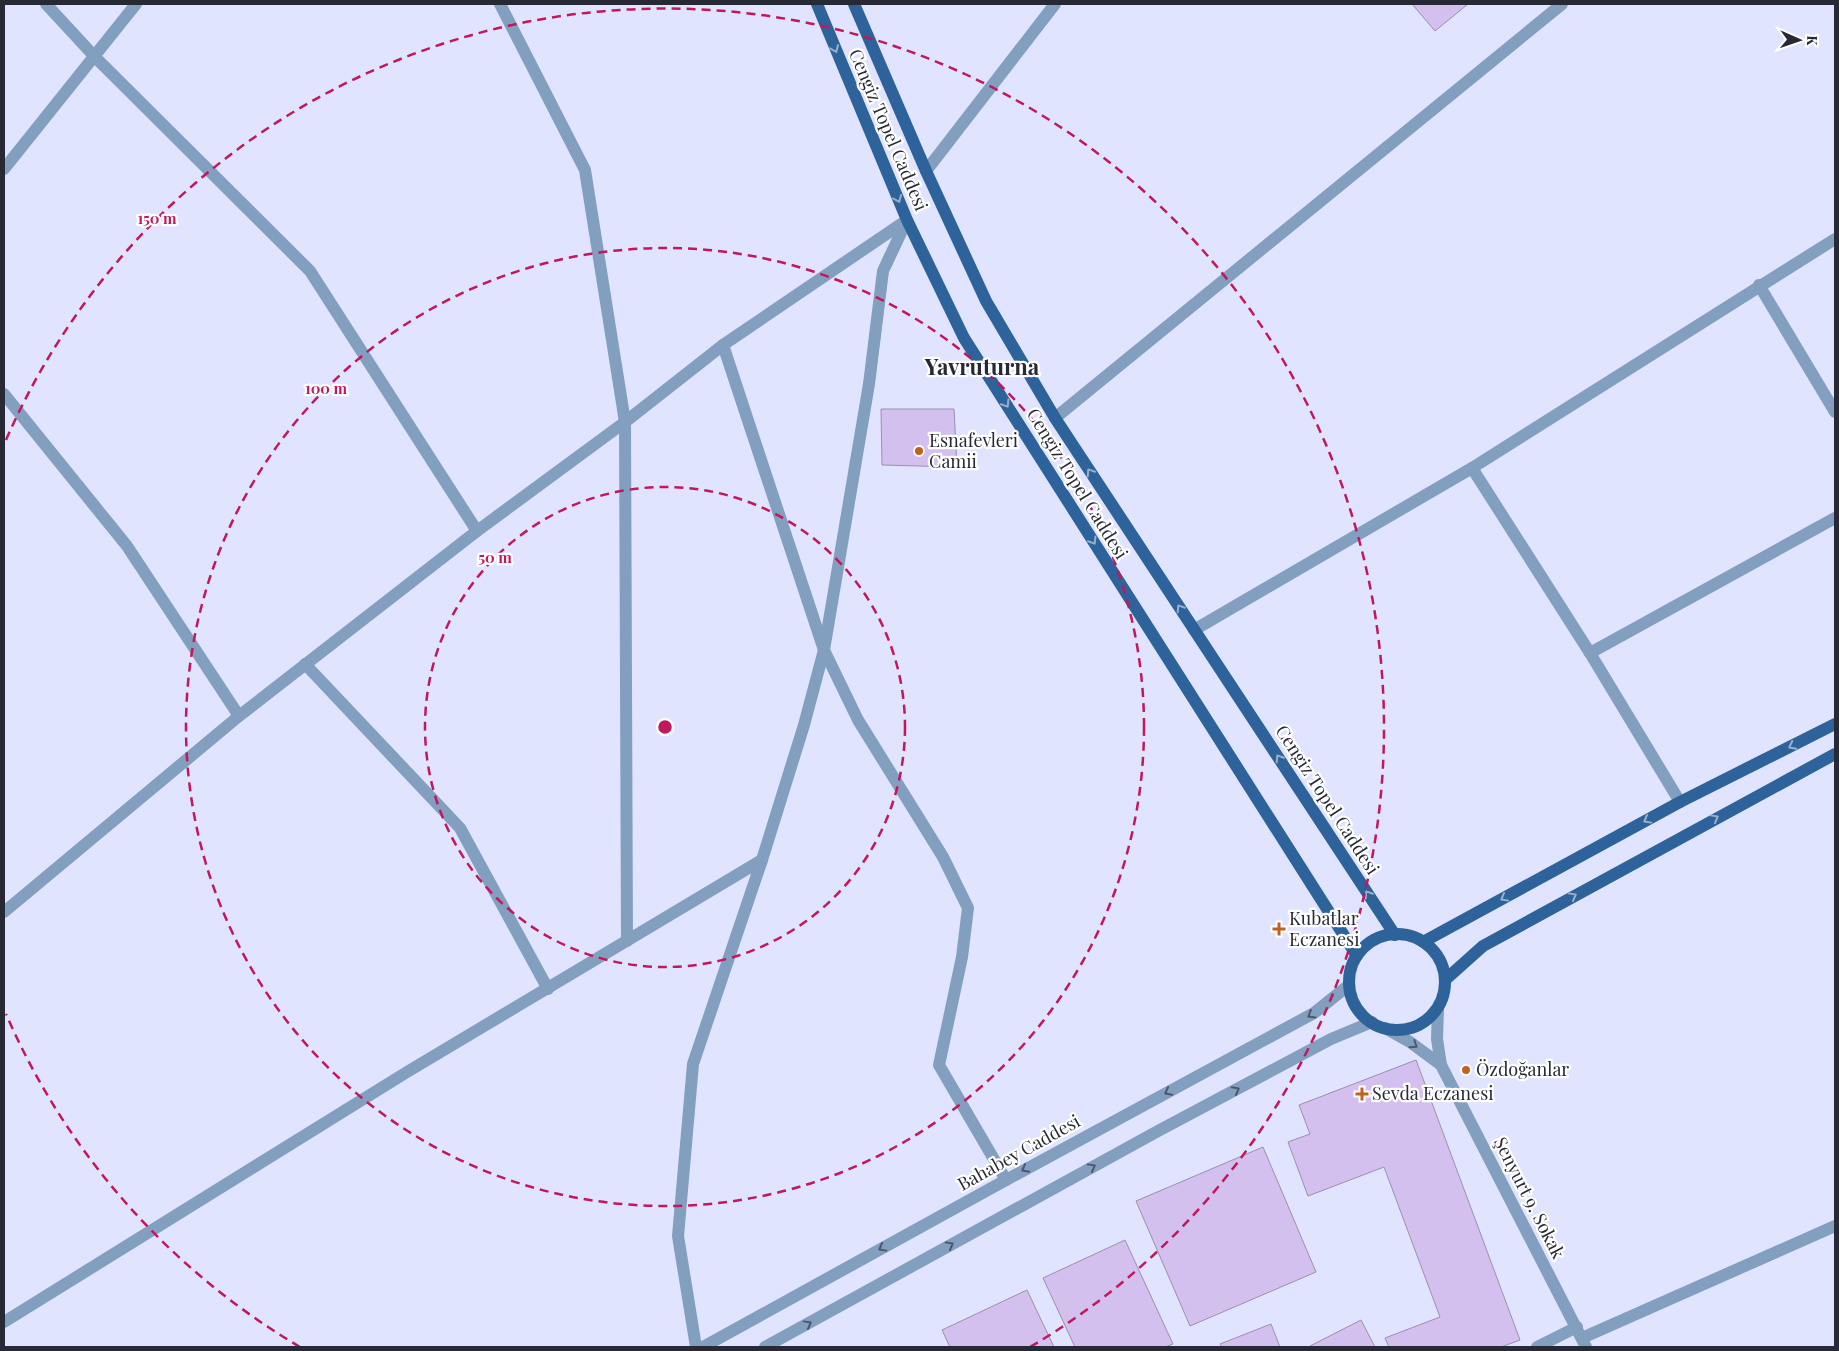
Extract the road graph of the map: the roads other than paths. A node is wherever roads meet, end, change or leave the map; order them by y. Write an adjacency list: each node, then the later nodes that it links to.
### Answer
1 (46, 4): 8 (street)
2 (136, 4): 8 (street)
3 (500, 4): 18 (street)
4 (817, 4): 11 (main road, Cengiz Topel Caddesi, one-way to 11)
5 (854, 4): 10 (main road, Cengiz Topel Caddesi)
6 (1055, 4): 10 (street)
7 (1562, 4): 17 (street)
8 (95, 57): 9 (street); 21 (street)
9 (4, 168)
10 (926, 170): 17 (main road, Cengiz Topel Caddesi)
11 (906, 220): 14 (street); 23 (street); 35 (main road, Cengiz Topel Caddesi, one-way to 35)
12 (1835, 239): 13 (street)
13 (1759, 285): 16 (street); 19 (street)
14 (723, 346): 18 (street); 23 (street)
15 (4, 394): 26 (street)
16 (1835, 412)
17 (1055, 418): 22 (main road, Cengiz Topel Caddesi, one-way to 17)
18 (625, 422): 21 (street); 33 (street)
19 (1472, 468): 22 (street); 24 (street)
20 (1835, 518): 24 (street)
21 (477, 532): 25 (street)
22 (1194, 630): 32 (main road, Cengiz Topel Caddesi, one-way to 22)
23 (824, 650): 30 (street); 43 (street)
24 (1590, 653): 29 (street)
25 (305, 664): 26 (street); 38 (street)
26 (239, 716): 31 (street)
27 (1835, 724): 29 (main road, one-way to 29)
28 (1835, 754): 36 (main road, one-way to 28)
29 (1680, 802): 34 (main road, one-way to 34)
30 (762, 860): 33 (street); 47 (street)
31 (4, 912)
32 (1394, 934): 34 (main road); 35 (main road)
33 (627, 941): 38 (street)
34 (1423, 942): 36 (main road)
35 (1357, 956): 37 (main road)
36 (1445, 980): 39 (main road)
37 (1349, 985): 40 (main road); 43 (street, Bahabey Caddesi, one-way to 43)
38 (548, 989): 45 (street)
39 (1438, 1009): 41 (main road); 42 (street)
40 (1372, 1022): 41 (main road); 49 (street, one-way to 40)
41 (1385, 1028): 42 (street, one-way to 42)
42 (1440, 1065): 46 (street, Şenyurt 9. Sokak)
43 (1006, 1180): 48 (street, Bahabey Caddesi, one-way to 48)
44 (1835, 1226): 46 (street)
45 (4, 1322)
46 (1582, 1337): 50 (street)
47 (696, 1347)
48 (703, 1347)
49 (765, 1347)
50 (1537, 1347)

